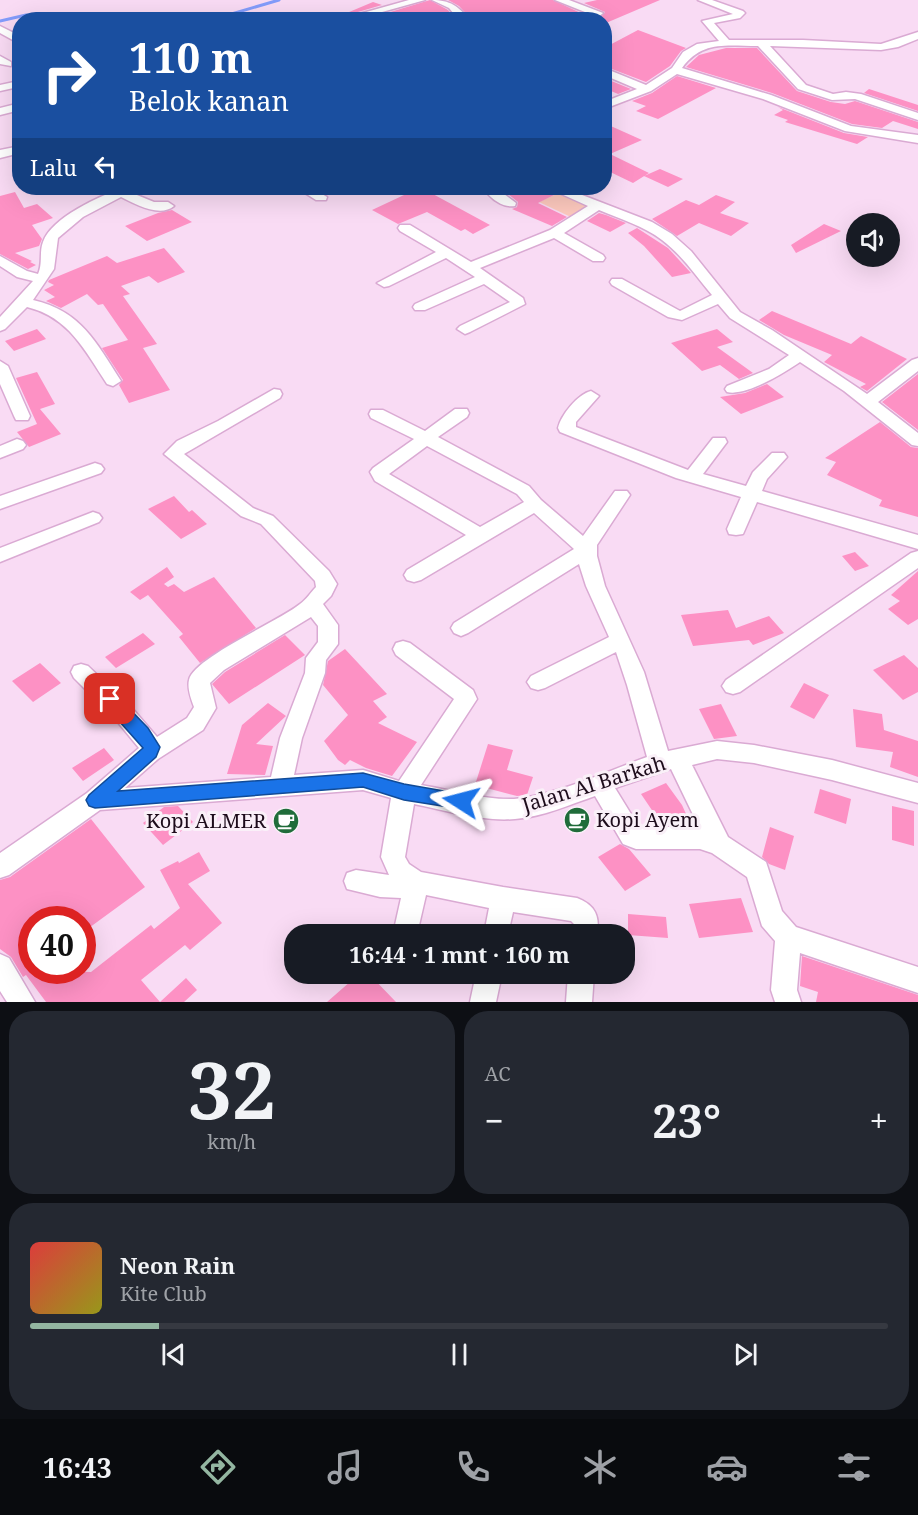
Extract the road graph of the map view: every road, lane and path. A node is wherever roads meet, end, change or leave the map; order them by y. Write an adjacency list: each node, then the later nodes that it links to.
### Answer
1 (420, 0): 5 (street)
2 (437, 0): 6 (street)
3 (560, 0): 7 (street)
4 (703, 0): 9 (street)
5 (373, 12)
6 (458, 12)
7 (595, 12)
8 (918, 35): 10 (street)
9 (726, 43): 10 (street); 11 (street)
10 (762, 44): 15 (street)
11 (676, 70): 13 (street); 16 (street)
12 (612, 74): 13 (street)
13 (646, 89): 14 (street)
14 (612, 103)
15 (918, 117)
16 (918, 139)
17 (118, 195): 33 (street)
18 (136, 195): 24 (street)
19 (317, 195): 22 (street)
20 (496, 195): 23 (street)
21 (571, 195): 25 (street)
22 (321, 197)
23 (510, 202)
24 (168, 206)
25 (597, 206): 27 (street); 36 (street)
26 (405, 228): 28 (street)
27 (555, 233): 29 (street); 31 (street)
28 (447, 253): 31 (street); 35 (street)
29 (598, 258)
30 (0, 260): 33 (street)
31 (470, 267): 32 (street)
32 (485, 278): 38 (street); 40 (street)
33 (41, 279): 37 (street)
34 (617, 282): 36 (street)
35 (384, 283)
36 (720, 297): 41 (street)
37 (23, 302): 39 (street); 44 (street)
38 (420, 307)
39 (0, 326)
40 (465, 329)
41 (799, 355): 45 (street); 48 (street)
42 (918, 363): 48 (street)
43 (0, 366): 51 (street)
44 (113, 381)
45 (733, 389)
46 (274, 394): 72 (street)
47 (591, 396): 59 (street)
48 (868, 401): 53 (street)
49 (461, 413): 52 (street)
50 (377, 414): 52 (street)
51 (22, 416)
52 (426, 438): 63 (street); 66 (street)
53 (918, 441)
54 (719, 442): 59 (street)
55 (17, 445): 56 (street)
56 (0, 452)
57 (778, 457): 61 (street)
58 (95, 469): 62 (street)
59 (692, 477): 61 (street)
60 (621, 495): 68 (street)
61 (750, 495): 65 (street); 67 (street)
62 (0, 503)
63 (535, 504): 66 (street); 68 (street)
64 (93, 518): 69 (street)
65 (736, 528)
66 (480, 536): 71 (street)
67 (918, 542)
68 (587, 550): 73 (street); 74 (street)
69 (0, 555)
70 (918, 558): 78 (street)
71 (414, 575)
72 (313, 606): 79 (street); 82 (street)
73 (461, 627)
74 (620, 641): 77 (street); 80 (street)
75 (403, 649): 83 (street)
76 (81, 672): 79 (street)
77 (538, 682)
78 (733, 686)
79 (150, 752): 85 (street)
80 (668, 760): 81 (street, Jalan Al Barkah); 84 (street, Jalan Al Barkah); 86 (street)
81 (600, 784): 83 (street, Jalan Al Barkah); 86 (street)
82 (280, 786): 83 (street, Jalan Al Barkah); 85 (street, Jalan Al Barkah)
83 (404, 792): 89 (street)
84 (918, 794)
85 (95, 800): 87 (street)
86 (720, 845): 94 (street)
87 (0, 867)
88 (356, 881): 89 (street)
89 (417, 882): 90 (street); 91 (street)
90 (503, 899): 92 (street); 93 (street)
91 (407, 924)
92 (498, 924)
93 (586, 924)
94 (788, 937): 96 (street); 102 (street)
95 (0, 967): 99 (street)
96 (918, 981)
97 (487, 984): 100 (street)
98 (580, 984): 101 (street)
99 (22, 1002)
100 (483, 1002)
101 (579, 1002)
102 (788, 1002)

